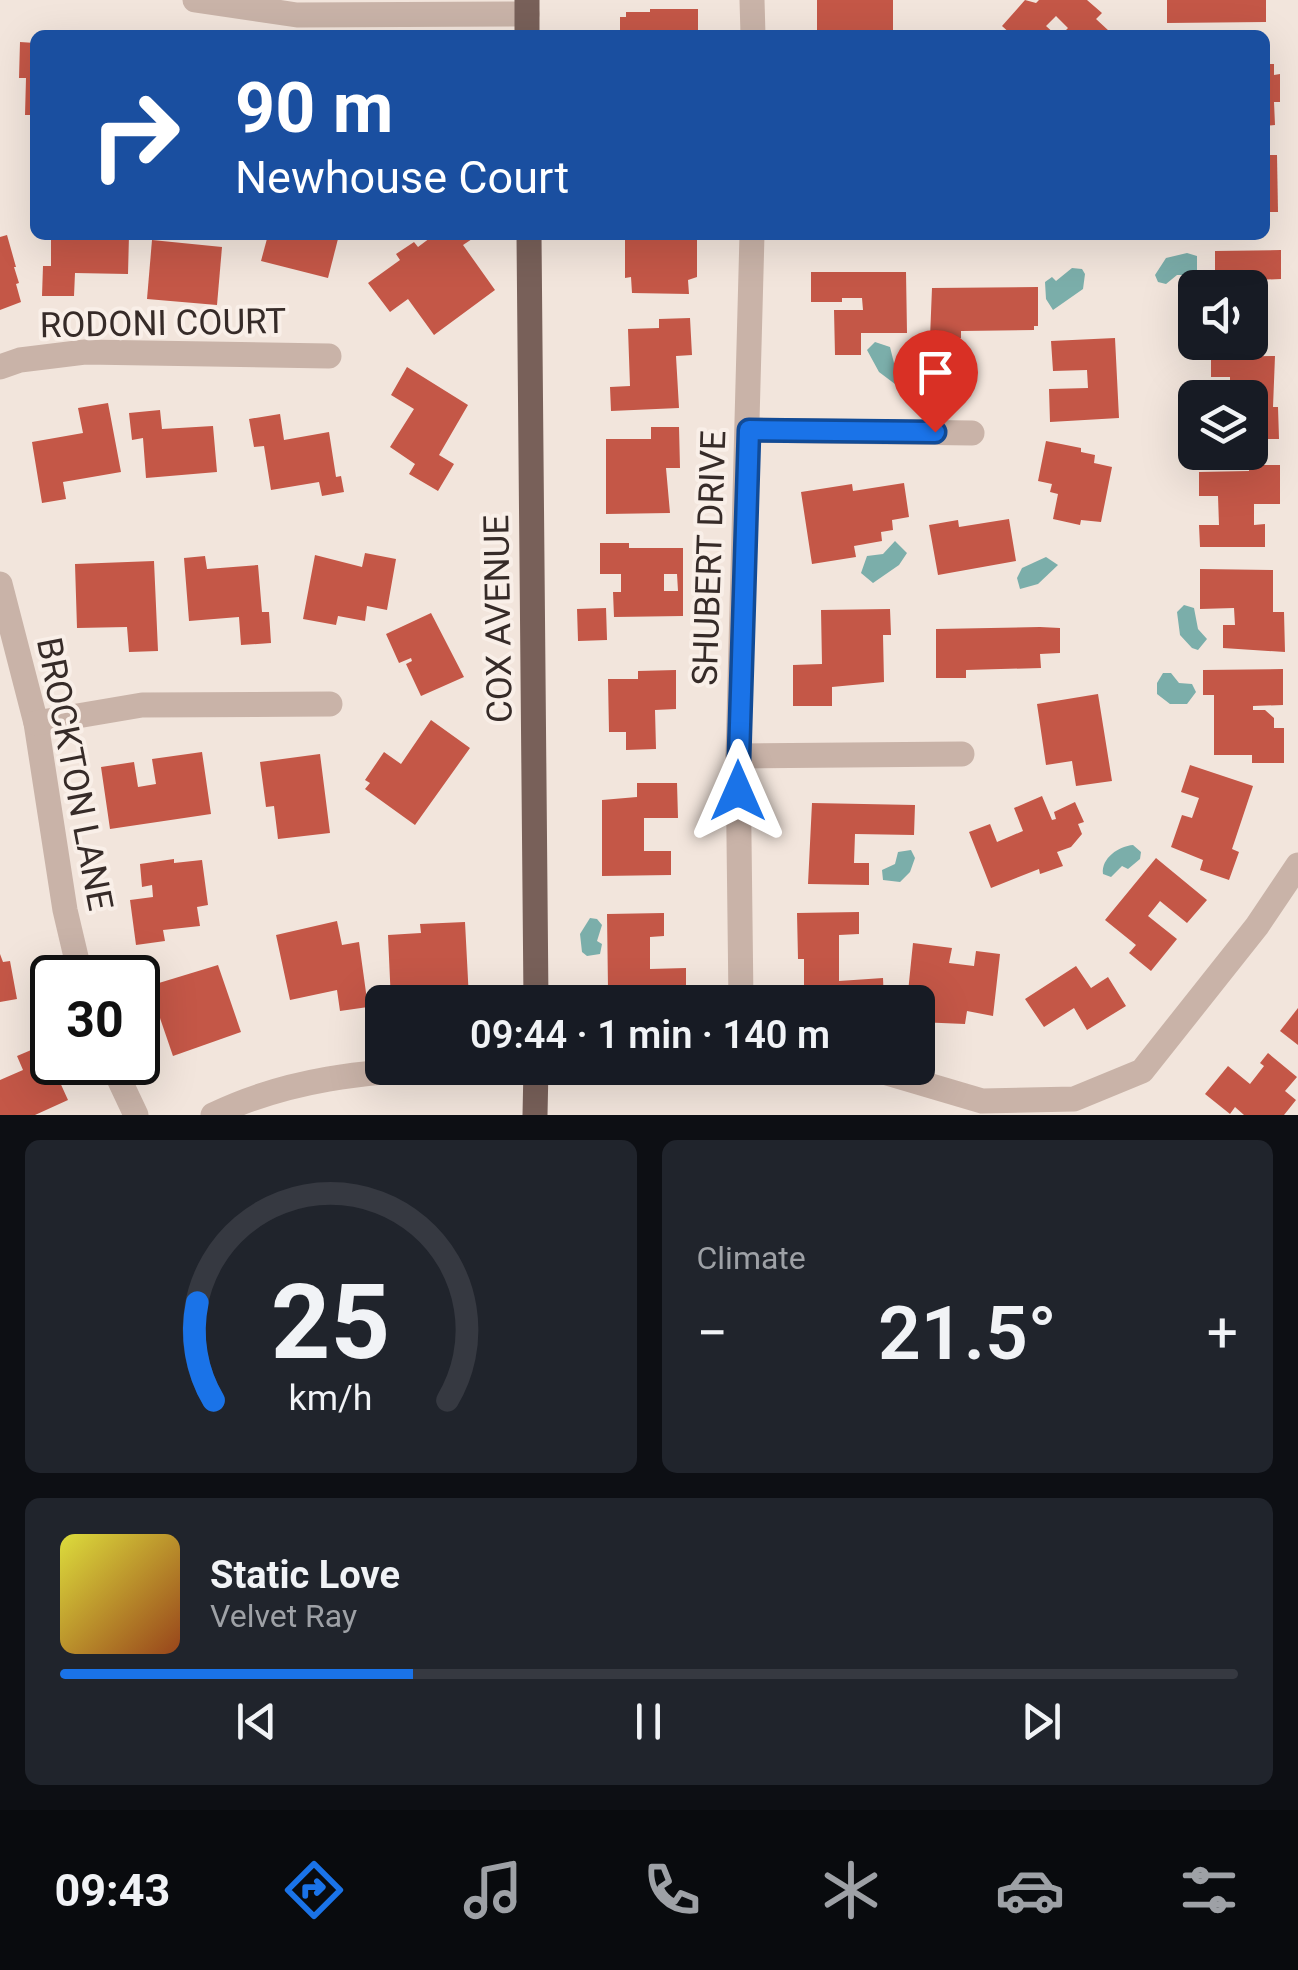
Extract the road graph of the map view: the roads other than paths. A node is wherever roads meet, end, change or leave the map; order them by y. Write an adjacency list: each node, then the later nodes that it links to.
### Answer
1 (195, 0): 3 (street)
2 (752, 0): 4 (street)
3 (527, 16)
4 (753, 30)
5 (529, 240): 18 (main road, COX AVENUE)
6 (752, 240): 9 (street, SHUBERT DRIVE)
7 (329, 356): 8 (street, RODONI COURT)
8 (0, 366)
9 (749, 430): 10 (street); 15 (street, SHUBERT DRIVE)
10 (972, 432)
11 (0, 584): 13 (street, BROCKTON LANE)
12 (330, 704): 13 (street)
13 (36, 723): 17 (street, BROCKTON LANE)
14 (962, 754): 15 (street)
15 (738, 756): 19 (street, SHUBERT DRIVE)
16 (1298, 865): 24 (street)
17 (76, 955)
18 (536, 985)
19 (740, 985)
20 (365, 1073): 26 (street)
21 (122, 1085): 25 (street)
22 (536, 1085): 27 (main road)
23 (928, 1085): 24 (street)
24 (1073, 1107)
25 (136, 1115)
26 (213, 1115)
27 (536, 1115)

